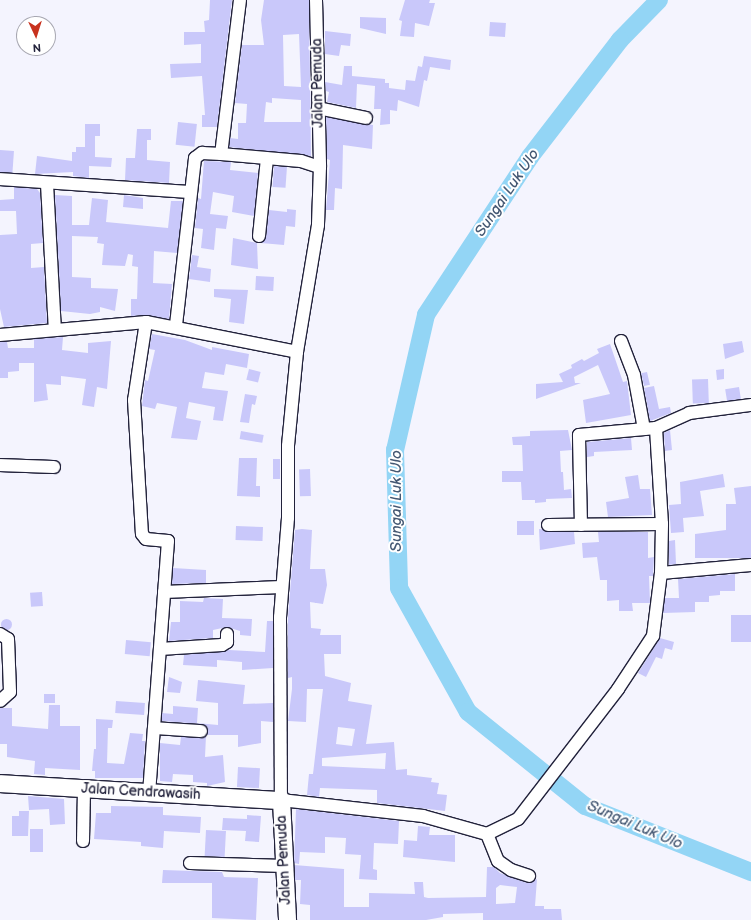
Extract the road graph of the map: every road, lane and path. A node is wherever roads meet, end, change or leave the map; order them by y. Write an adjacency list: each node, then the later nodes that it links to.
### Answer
1 (240, 0): 5 (street)
2 (316, 0): 3 (street, Jalan Pemuda)
3 (318, 108): 4 (street); 7 (street, Jalan Pemuda)
4 (366, 118)
5 (221, 154): 6 (street); 10 (street)
6 (267, 158): 7 (street); 11 (street)
7 (320, 167): 17 (street, Jalan Pemuda)
8 (0, 179): 9 (street)
9 (47, 184): 10 (street); 14 (street)
10 (191, 192): 13 (street)
11 (259, 236)
12 (146, 322): 13 (street); 14 (street); 28 (street)
13 (176, 325): 17 (street)
14 (55, 330): 15 (street)
15 (0, 335)
16 (621, 341): 19 (street)
17 (297, 352): 27 (street, Jalan Pemuda)
18 (751, 405): 19 (street)
19 (650, 429): 22 (street); 24 (street)
20 (0, 465): 21 (street)
21 (54, 467)
22 (662, 524): 24 (street); 26 (street)
23 (548, 525): 24 (street)
24 (581, 525)
25 (751, 565): 26 (street)
26 (661, 573): 39 (street)
27 (281, 587): 28 (street); 38 (street, Jalan Pemuda)
28 (164, 592): 31 (street)
29 (0, 634): 32 (street)
30 (227, 634): 31 (street)
31 (160, 649): 33 (street)
32 (0, 701)
33 (154, 728): 34 (street); 37 (street)
34 (201, 731)
35 (0, 784): 36 (main road, Jalan Cendrawasih)
36 (84, 788): 37 (main road, Jalan Cendrawasih); 40 (street)
37 (149, 792): 38 (main road, Jalan Cendrawasih)
38 (281, 800): 39 (street); 42 (main road, Jalan Pemuda)
39 (487, 834): 43 (street)
40 (83, 841)
41 (190, 863): 42 (street)
42 (284, 866): 44 (main road, Jalan Pemuda)
43 (529, 876)
44 (287, 920)

